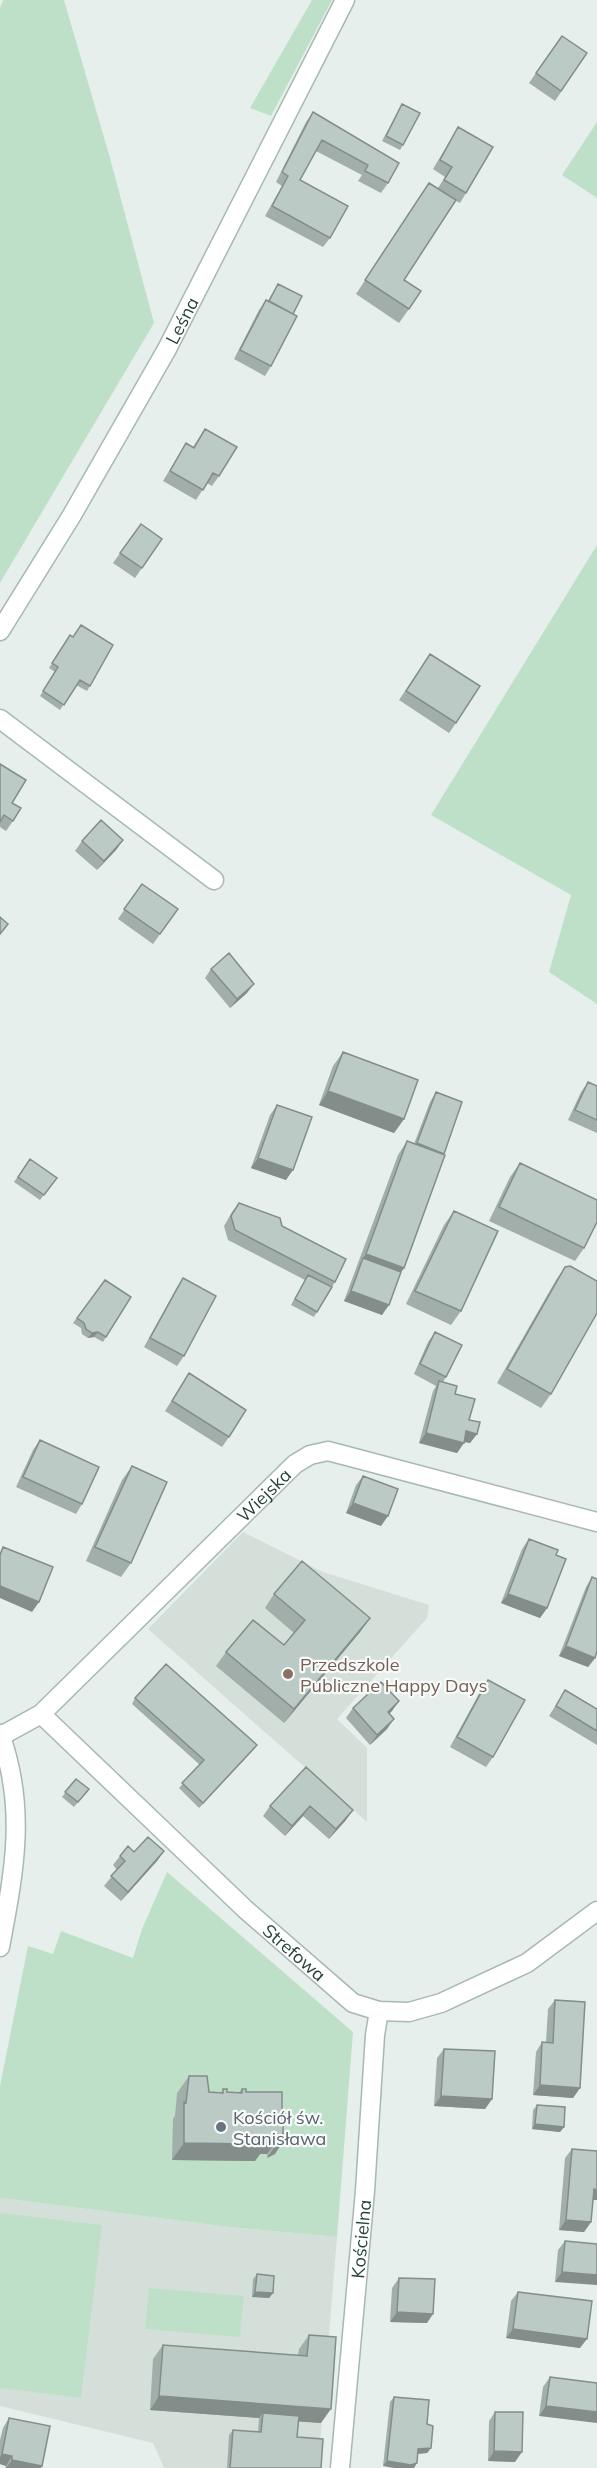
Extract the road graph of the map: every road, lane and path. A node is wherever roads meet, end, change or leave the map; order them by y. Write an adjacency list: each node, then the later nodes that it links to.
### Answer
1 (345, 0): 2 (street, Leśna)
2 (0, 631)
3 (0, 719): 4 (street)
4 (214, 880)
5 (597, 1522): 6 (street, Wiejska)
6 (41, 1714): 7 (street, Wiejska); 10 (street, Strefowa)
7 (0, 1735): 9 (street)
8 (597, 1911): 10 (street, Strefowa)
9 (0, 1947)
10 (379, 2010): 11 (street, Kościelna)
11 (340, 2468)

